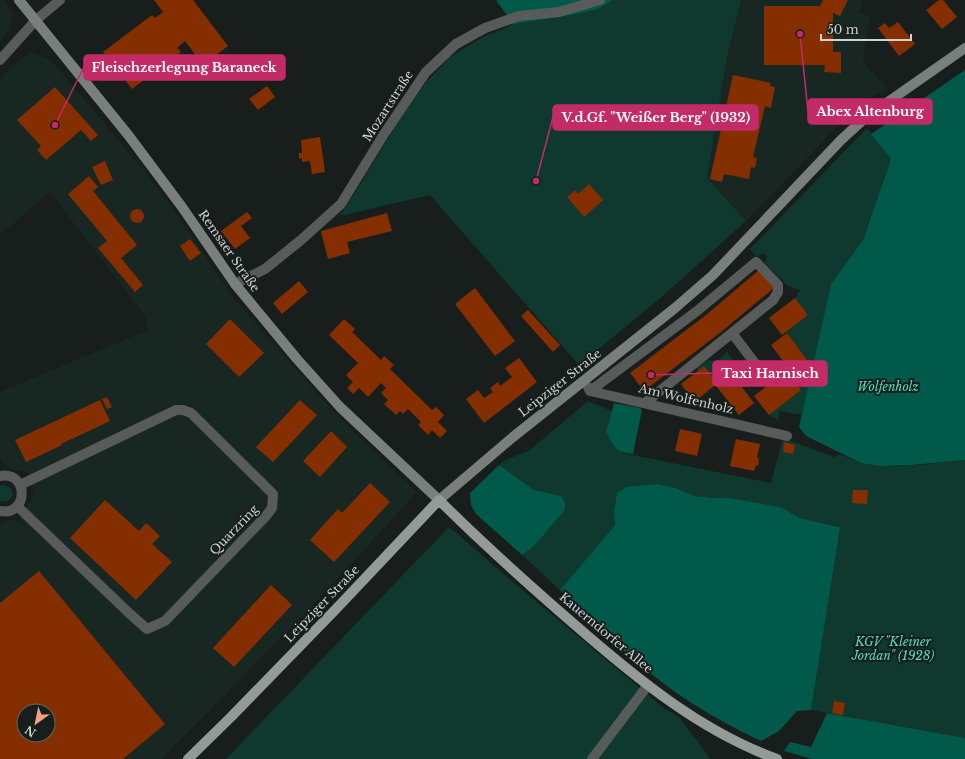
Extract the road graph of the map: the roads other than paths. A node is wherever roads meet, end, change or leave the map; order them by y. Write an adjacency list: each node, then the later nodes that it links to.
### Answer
1 (19, 0): 4 (street, Remsaer Straße)
2 (60, 0): 4 (street)
3 (600, 0): 7 (street, Mozartstraße)
4 (36, 20): 6 (street); 7 (street, Remsaer Straße)
5 (965, 48): 10 (street, Leipziger Straße)
6 (0, 60)
7 (235, 284): 16 (street, Remsaer Straße)
8 (732, 333): 9 (street); 11 (street, Leipziger Straße); 12 (street, Leipziger Straße)
9 (763, 374)
10 (583, 382): 11 (street); 16 (street, Leipziger Straße)
11 (590, 391): 12 (street, Am Wolfenholz)
12 (645, 402): 13 (street, Am Wolfenholz)
13 (787, 436)
14 (0, 476): 15 (street)
15 (20, 485): 17 (street); 17 (street, Quarzring)
16 (439, 500): 19 (main road, Kauerndorfer Allee); 20 (main road, Leipziger Straße)
17 (17, 506): 18 (street)
18 (0, 511)
19 (648, 685): 21 (street); 22 (main road, Kauerndorfer Allee)
20 (188, 759)
21 (592, 759)
22 (777, 759)

